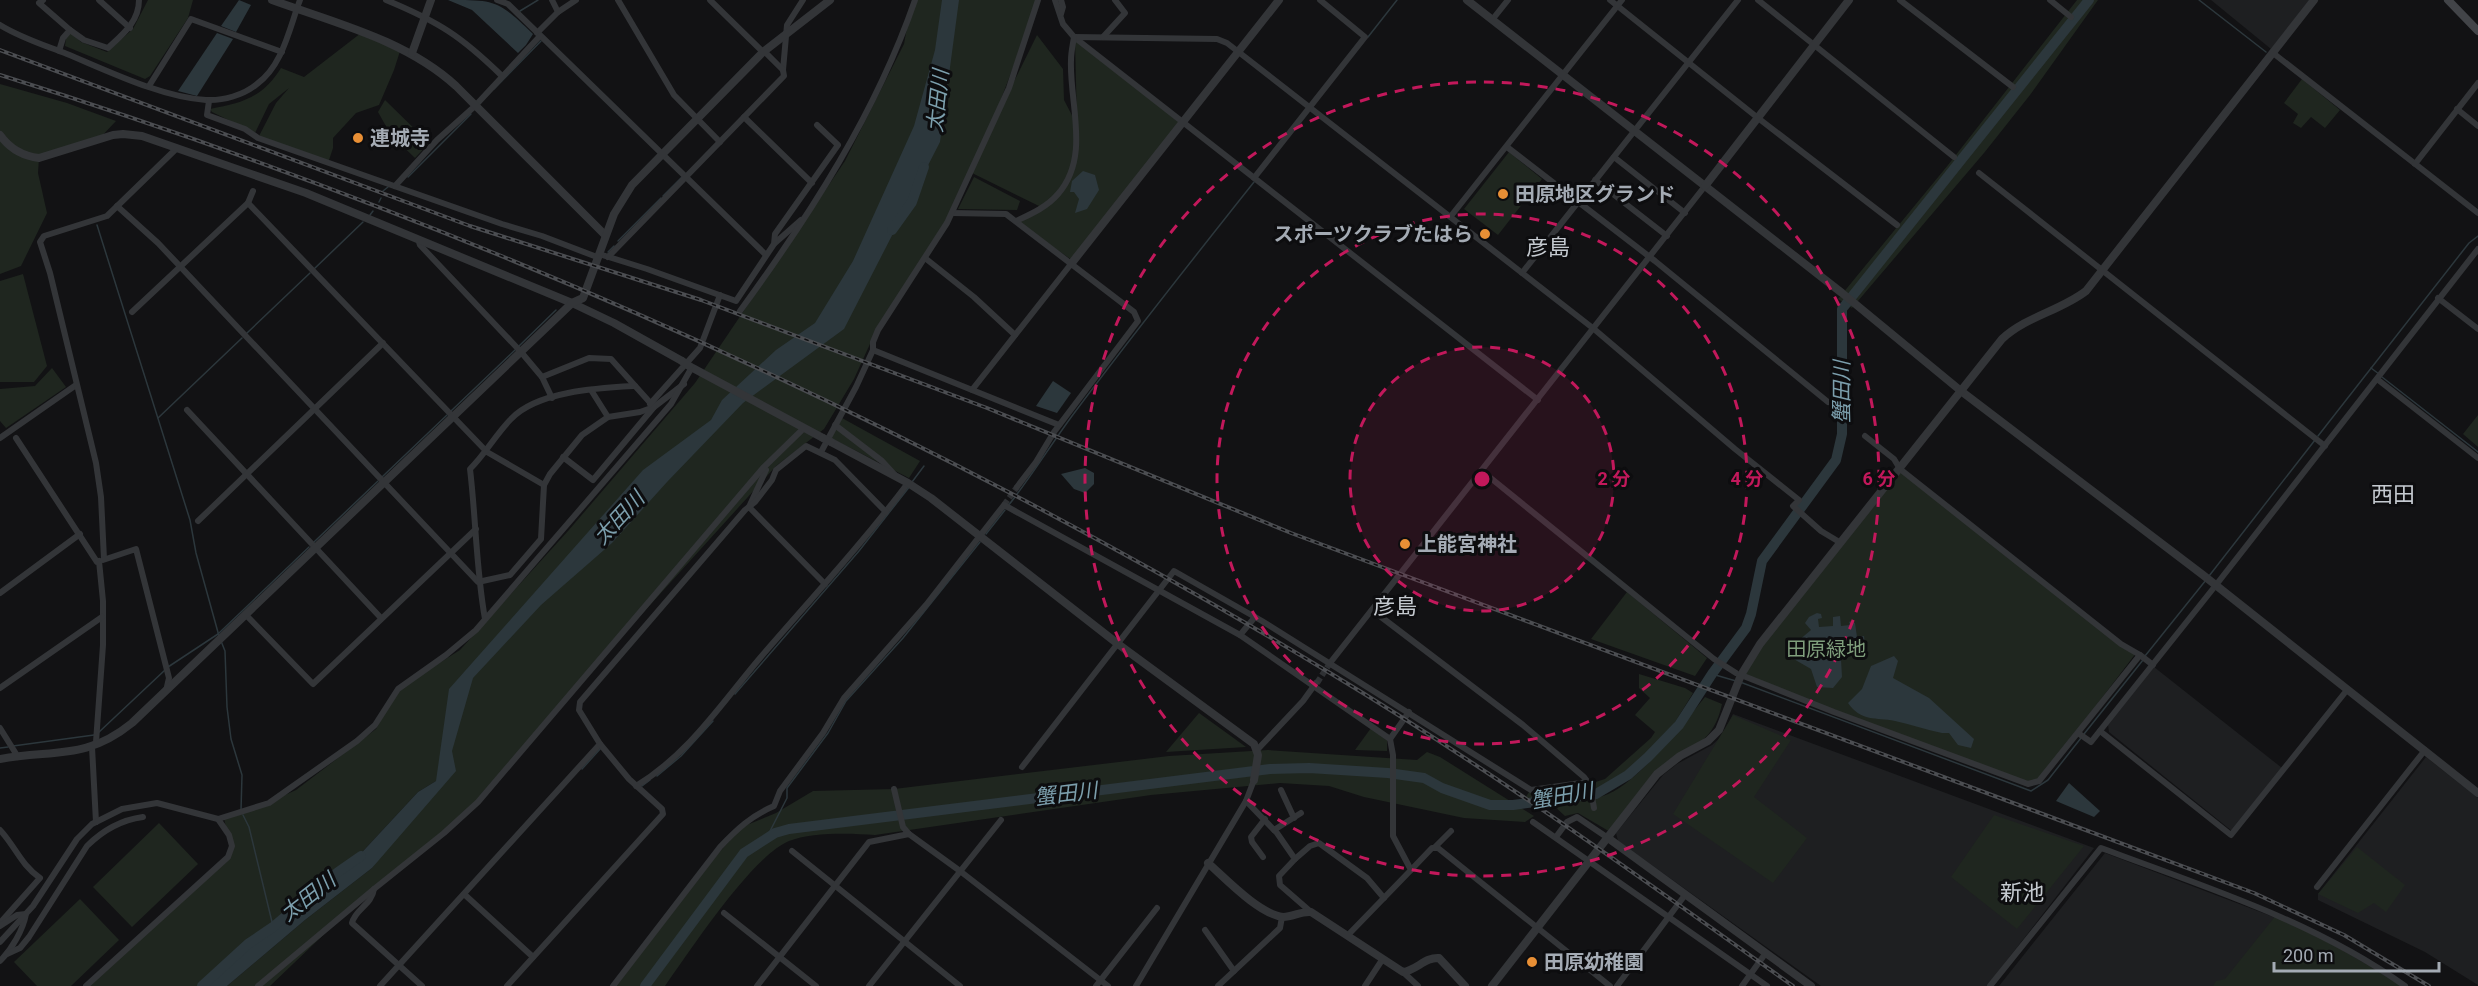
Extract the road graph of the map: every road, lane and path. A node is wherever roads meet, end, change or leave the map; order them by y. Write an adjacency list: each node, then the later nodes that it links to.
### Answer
1 (43, 0): 40 (street)
2 (99, 0): 39 (street)
3 (139, 0): 39 (street)
4 (272, 0): 33 (street)
5 (300, 0): 33 (street)
6 (386, 0): 35 (street)
7 (432, 0): 35 (street)
8 (497, 0): 31 (street)
9 (552, 0): 34 (street)
10 (576, 0): 34 (street)
11 (618, 0): 66 (street)
12 (710, 0): 50 (street)
13 (803, 0): 43 (street)
14 (830, 0): 43 (street)
15 (915, 0): 94 (street)
16 (1038, 0): 90 (street)
17 (1060, 0): 44 (street)
18 (1115, 0): 45 (street)
19 (1279, 0): 48 (street)
20 (1320, 0): 62 (street)
21 (1467, 0): 37 (street)
22 (1508, 0): 37 (street)
23 (1610, 0): 32 (street)
24 (1738, 0): 53 (street)
25 (1758, 0): 46 (street)
26 (1849, 0): 46 (street)
27 (1900, 0): 59 (street)
28 (2050, 0): 36 (street)
29 (2314, 0): 52 (street)
30 (2448, 0): 41 (main road)
31 (508, 2): 42 (street)
32 (1619, 3): 53 (street); 55 (street)
33 (297, 9): 49 (street); 51 (street)
34 (558, 12): 42 (street)
35 (426, 16): 51 (street); 56 (street)
36 (2071, 17)
37 (1492, 20): 55 (street)
38 (0, 25): 47 (street)
39 (130, 28): 40 (street)
40 (70, 30): 47 (street)
41 (2478, 31)
42 (539, 34): 56 (street); 75 (street)
43 (784, 35): 50 (street); 54 (street)
44 (1074, 37): 45 (street); 67 (street); 95 (street)
45 (1104, 37): 48 (street)
46 (1814, 45): 65 (street); 77 (street)
47 (59, 51): 58 (street)
48 (1239, 51): 62 (street); 67 (street)
49 (282, 52): 58 (street); 60 (street)
50 (763, 52): 54 (street); 66 (street)
51 (412, 53): 61 (street)
52 (2273, 53): 78 (street); 109 (street)
53 (1688, 62): 65 (street); 70 (street)
54 (783, 70): 64 (street)
55 (1562, 74): 70 (street); 73 (street)
56 (502, 76): 61 (street)
57 (2478, 83): 63 (street)
58 (149, 86): 60 (street)
59 (2013, 87)
60 (209, 101): 84 (street)
61 (475, 106): 84 (street); 97 (street)
62 (1311, 108): 81 (street); 93 (street)
63 (2457, 109): 69 (street); 78 (street)
64 (744, 117): 72 (street); 83 (street)
65 (1758, 118): 85 (street); 96 (street)
66 (696, 119): 72 (street); 75 (street)
67 (1183, 122): 81 (street); 107 (street)
68 (817, 125): 83 (street)
69 (2478, 126)
70 (1634, 131): 76 (street); 85 (street)
71 (0, 135): 74 (street)
72 (720, 142): 80 (street)
73 (1507, 147): 87 (street); 93 (street)
74 (177, 148): 89 (street); 99 (street)
75 (662, 154): 80 (street); 97 (street)
76 (1614, 157): 82 (street); 91 (street)
77 (1954, 157)
78 (2415, 164): 92 (street)
79 (1979, 173): 109 (street)
80 (686, 177): 102 (street); 104 (street)
81 (1255, 179): 134 (street)
82 (1595, 180): 87 (street); 98 (street)
83 (812, 183): 100 (street)
84 (395, 186): 103 (street)
85 (1705, 186): 91 (street); 132 (street)
86 (253, 191): 88 (street)
87 (1577, 202): 106 (street); 110 (street)
88 (248, 203): 108 (street); 121 (street)
89 (117, 206): 108 (street); 128 (street)
90 (952, 213): 95 (street); 105 (street)
91 (1685, 213): 98 (street)
92 (2478, 213)
93 (1451, 216): 110 (street)
94 (804, 218): 100 (street); 115 (street)
95 (1016, 221): 107 (street)
96 (1896, 225)
97 (605, 235): 103 (street)
98 (1667, 236): 106 (street)
99 (418, 239): 114 (street); 123 (street)
100 (774, 244): 102 (street)
101 (2478, 249): 113 (street)
102 (766, 255): 111 (street)
103 (598, 256): 104 (street); 112 (street)
104 (608, 257): 111 (street)
105 (925, 258): 120 (street); 122 (street)
106 (1649, 259): 118 (street); 135 (street)
107 (1071, 264): 120 (street); 142 (street)
108 (180, 266): 116 (street); 137 (street)
109 (2103, 270): 132 (street); 147 (street)
110 (1522, 273): 118 (street)
111 (720, 295): 136 (street)
112 (583, 298): 114 (street); 117 (street)
113 (2438, 298): 119 (street); 126 (street)
114 (572, 303): 117 (street); 123 (street)
115 (740, 311)
116 (132, 312)
117 (590, 313): 124 (street)
118 (1594, 329): 134 (street); 167 (street)
119 (2478, 329)
120 (1015, 335): 131 (street)
121 (383, 343): 137 (street); 139 (street)
122 (873, 350): 131 (street); 141 (street)
123 (521, 352): 125 (street); 139 (street)
124 (688, 364): 127 (street); 143 (street)
125 (542, 377): 129 (street); 133 (street)
126 (2377, 379): 147 (street); 151 (street)
127 (684, 384): 136 (street); 181 (street)
128 (76, 385): 145 (street); 170 (street)
129 (635, 386): 130 (street); 136 (street)
130 (591, 390): 133 (street); 140 (street)
131 (972, 390): 142 (street)
132 (1961, 391): 153 (street); 173 (street)
133 (552, 398): 148 (street)
134 (1538, 400): 154 (street)
135 (1828, 402)
136 (652, 405): 140 (street); 150 (street)
137 (314, 409): 155 (street); 157 (street)
138 (187, 411): 155 (street)
139 (452, 417): 148 (street); 157 (street)
140 (608, 417): 150 (street)
141 (835, 425): 149 (street); 156 (street)
142 (1059, 425): 160 (street)
143 (803, 427): 152 (street); 156 (street)
144 (1864, 436): 153 (street)
145 (0, 438)
146 (16, 438): 165 (street)
147 (2324, 445): 173 (street)
148 (487, 452): 159 (street); 164 (street)
149 (821, 452): 161 (street); 162 (street)
150 (563, 457): 159 (street)
151 (2478, 458)
152 (768, 463): 161 (street); 236 (street)
153 (1900, 469): 167 (street); 184 (street)
154 (1482, 471): 176 (street); 187 (street)
155 (246, 474): 163 (street); 168 (street)
156 (895, 476): 158 (street)
157 (384, 482): 168 (street); 169 (street)
158 (908, 483): 162 (street); 166 (street)
159 (544, 485): 171 (street)
160 (1017, 487)
161 (749, 507): 172 (street); 197 (street)
162 (886, 512): 172 (street)
163 (198, 521)
164 (477, 529): 169 (street); 171 (street)
165 (80, 534): 170 (street); 175 (street)
166 (980, 535): 174 (street); 183 (street); 268 (street)
167 (1841, 543): 187 (street)
168 (314, 549): 177 (street); 180 (street)
169 (450, 553): 171 (street); 180 (street)
170 (101, 560): 178 (street); 191 (street)
171 (478, 582): 181 (street)
172 (825, 584): 206 (street)
173 (2215, 584): 186 (street); 190 (street)
174 (1161, 590): 179 (street); 182 (street); 183 (street)
175 (0, 593)
176 (1372, 610): 185 (street); 205 (street)
177 (246, 615): 180 (street); 191 (street)
178 (102, 617): 189 (street); 198 (street)
179 (1255, 617): 182 (street); 185 (street)
180 (381, 618)
181 (485, 619): 215 (street)
182 (1240, 635): 188 (street)
183 (1118, 644): 200 (street); 203 (street)
184 (2140, 655): 186 (street); 195 (street)
185 (1330, 663): 192 (street)
186 (2153, 664): 194 (street)
187 (1739, 674): 195 (street); 225 (street)
188 (1316, 684): 196 (street); 200 (street)
189 (0, 688)
190 (2347, 690): 194 (street); 199 (street)
191 (166, 692): 198 (street)
192 (1409, 712): 196 (street); 205 (street)
193 (0, 728): 201 (street)
194 (2100, 731): 195 (street)
195 (2078, 733)
196 (1390, 739): 232 (street)
197 (600, 744): 206 (street); 237 (street)
198 (92, 747): 201 (street); 218 (street)
199 (2425, 750): 209 (street); 235 (street)
200 (1258, 753): 204 (street)
201 (18, 757): 202 (street)
202 (0, 759)
203 (1022, 767)
204 (1254, 780): 210 (street)
205 (1589, 784): 211 (street)
206 (636, 786): 254 (street)
207 (894, 789): 223 (street)
208 (1281, 790): 214 (street)
209 (2478, 794)
210 (1246, 801): 216 (street); 231 (street)
211 (1594, 808)
212 (1301, 813): 214 (street)
213 (143, 817): 252 (street)
214 (1294, 818): 221 (street)
215 (218, 819): 218 (street); 263 (street)
216 (1265, 819): 221 (street); 228 (street)
217 (1001, 820): 233 (street)
218 (96, 822): 243 (street)
219 (1533, 822): 224 (street)
220 (0, 830): 246 (street)
221 (1274, 830): 229 (street)
222 (1451, 831): 226 (street)
223 (909, 834): 233 (street); 234 (street)
224 (1556, 837): 225 (street); 230 (street)
225 (1608, 838): 230 (street); 238 (street)
226 (1435, 847): 232 (street); 247 (street)
227 (792, 851): 234 (street)
228 (1263, 857)
229 (1295, 859): 239 (street); 241 (street)
230 (1591, 861): 245 (street); 247 (street)
231 (1208, 863): 244 (street); 274 (street)
232 (1411, 870): 239 (street)
233 (960, 871): 251 (street); 262 (street)
234 (834, 886): 251 (street); 255 (street)
235 (2317, 887)
236 (374, 889): 258 (street); 264 (street)
237 (464, 894): 254 (street); 258 (street)
238 (1685, 895): 245 (street); 253 (street)
239 (1384, 898): 249 (street)
240 (1157, 908): 262 (street)
241 (1311, 912): 244 (street); 249 (street)
242 (724, 913): 255 (street)
243 (26, 914): 246 (street); 250 (street); 252 (street)
244 (1282, 917): 259 (street)
245 (1670, 918): 261 (street); 281 (street)
246 (0, 924)
247 (1538, 927): 279 (street); 280 (street)
248 (1205, 930): 259 (street)
249 (1348, 934): 256 (street)
250 (0, 942)
251 (903, 942): 271 (street); 272 (street)
252 (7, 954): 257 (street)
253 (1765, 954): 261 (street); 284 (street)
254 (533, 957): 267 (street)
255 (779, 957): 269 (street); 270 (street)
256 (1382, 960): 260 (street); 276 (street)
257 (0, 961)
258 (399, 965): 265 (street); 266 (street)
259 (1234, 971): 275 (street)
260 (1403, 972): 277 (street); 278 (street)
261 (1751, 974): 282 (street); 283 (street)
262 (1098, 983): 273 (street)
263 (86, 986)
264 (258, 986)
265 (380, 986)
266 (422, 986)
267 (507, 986)
268 (613, 986)
269 (757, 986)
270 (816, 986)
271 (869, 986)
272 (960, 986)
273 (1107, 986)
274 (1136, 986)
275 (1218, 986)
276 (1365, 986)
277 (1418, 986)
278 (1465, 986)
279 (1492, 986)
280 (1610, 986)
281 (1617, 986)
282 (1742, 986)
283 (1767, 986)
284 (1811, 986)
285 (1990, 986): 286 (street)
286 (2405, 986)

